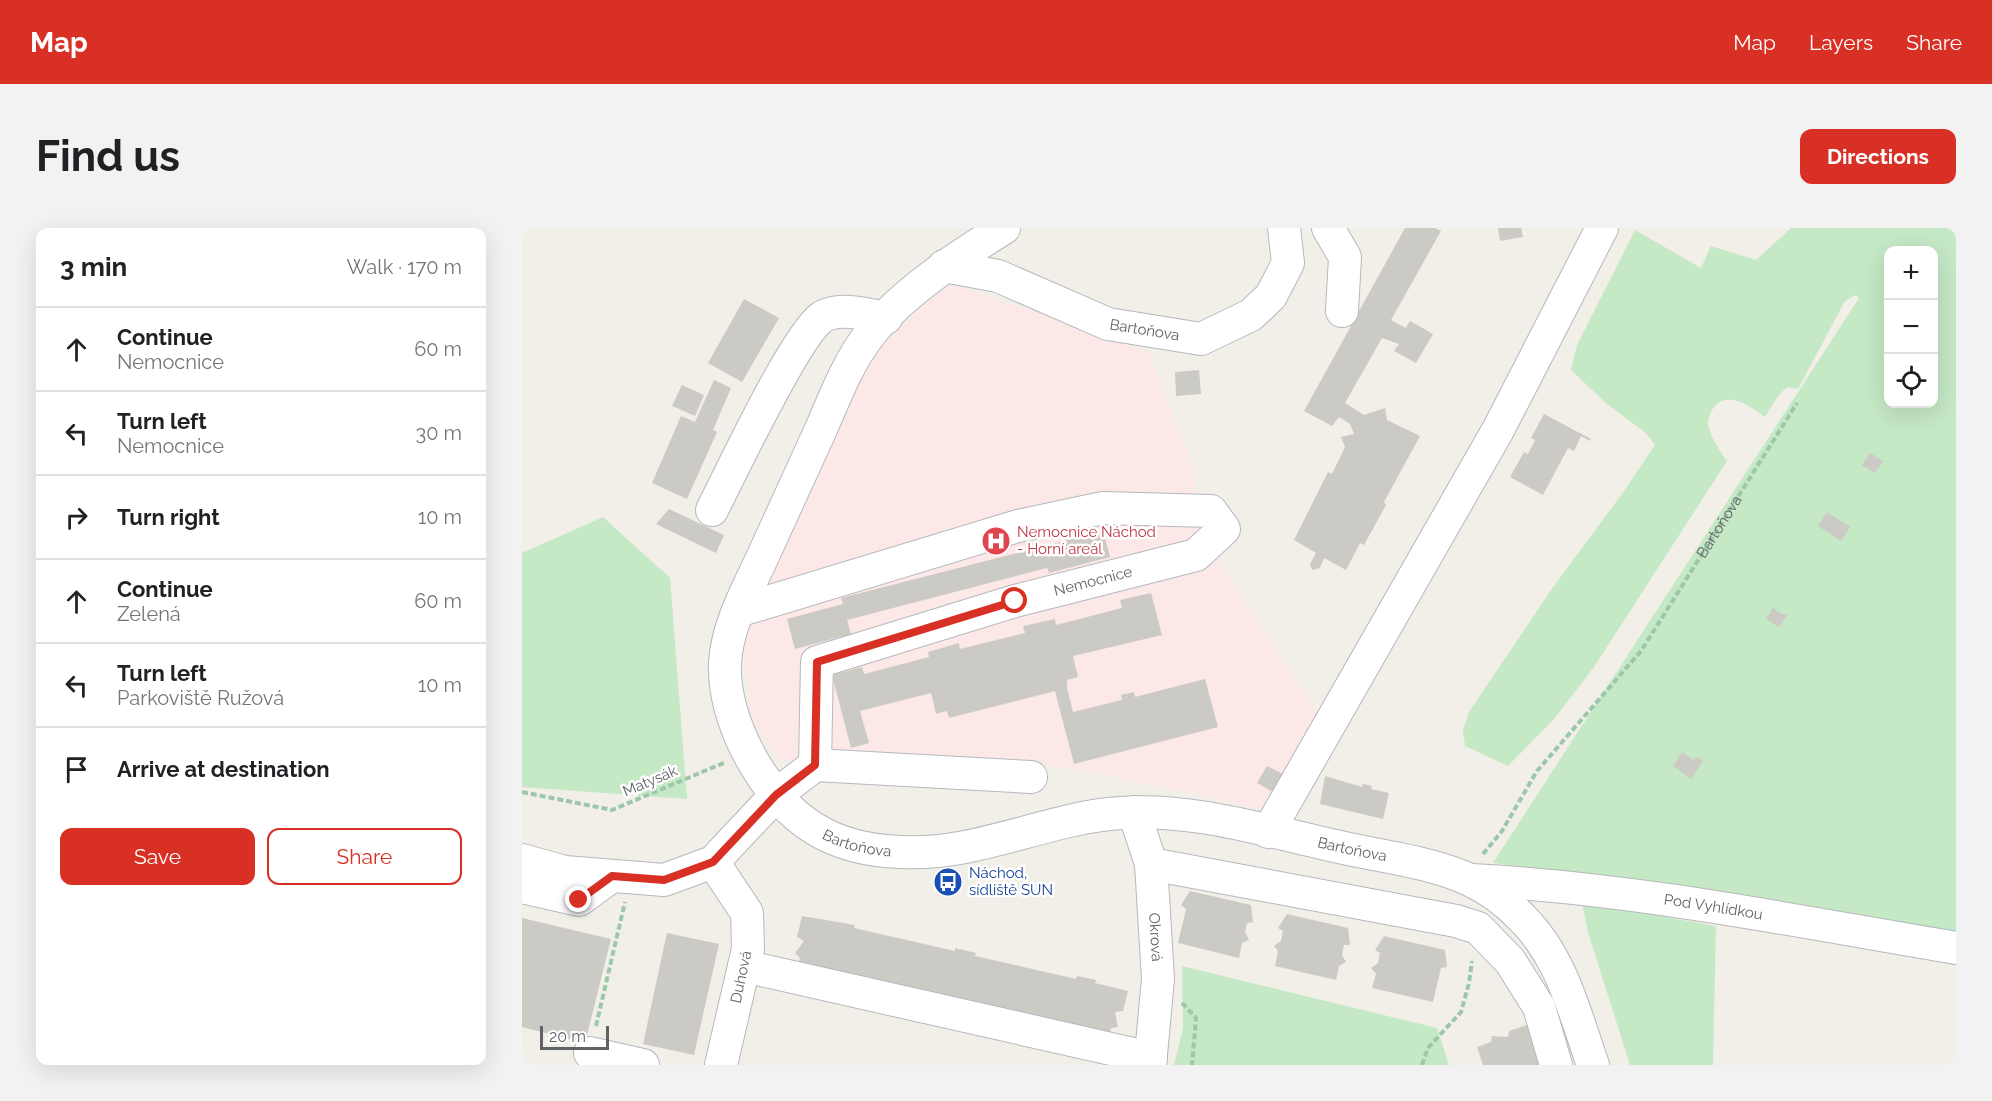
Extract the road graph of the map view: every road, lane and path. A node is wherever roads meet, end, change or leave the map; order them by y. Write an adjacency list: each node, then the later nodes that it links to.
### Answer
1 (1004, 228): 6 (street, Bartoňova)
2 (1284, 228): 6 (street, Bartoňova)
3 (1328, 228): 5 (street)
4 (1602, 228): 18 (street)
5 (1346, 242): 7 (street)
6 (944, 266): 8 (street, Bartoňova)
7 (1342, 311)
8 (886, 318): 10 (street); 11 (street, Bartoňova)
9 (1797, 402): 23 (path, Bartoňova)
10 (712, 510)
11 (738, 611): 12 (street, Nemocnice); 13 (street, Bartoňova)
12 (815, 752): 14 (street); 16 (street)
13 (748, 753): 15 (path, Matysák); 16 (street, Bartoňova)
14 (1031, 777)
15 (522, 792)
16 (776, 795): 17 (street, Bartoňova); 20 (street)
17 (1134, 812): 18 (street, Bartoňova); 21 (street, Okrová)
18 (1268, 832): 23 (street, Bartoňova)
19 (522, 860): 22 (street)
20 (713, 862): 22 (street); 27 (street, Duhová)
21 (1151, 864): 25 (street); 28 (street, Okrová)
22 (622, 876): 24 (street); 29 (path)
23 (1470, 880): 26 (street, Pod Vyhlídkou); 36 (street, Bartoňova)
24 (522, 887)
25 (1456, 921): 34 (path); 35 (street)
26 (1956, 948)
27 (744, 966): 30 (street); 32 (street, Duhová)
28 (1158, 979): 30 (street, Okrová); 33 (path)
29 (590, 1053): 31 (street)
30 (1151, 1061)
31 (643, 1065)
32 (721, 1065)
33 (1192, 1065)
34 (1422, 1065)
35 (1556, 1065)
36 (1593, 1065)

